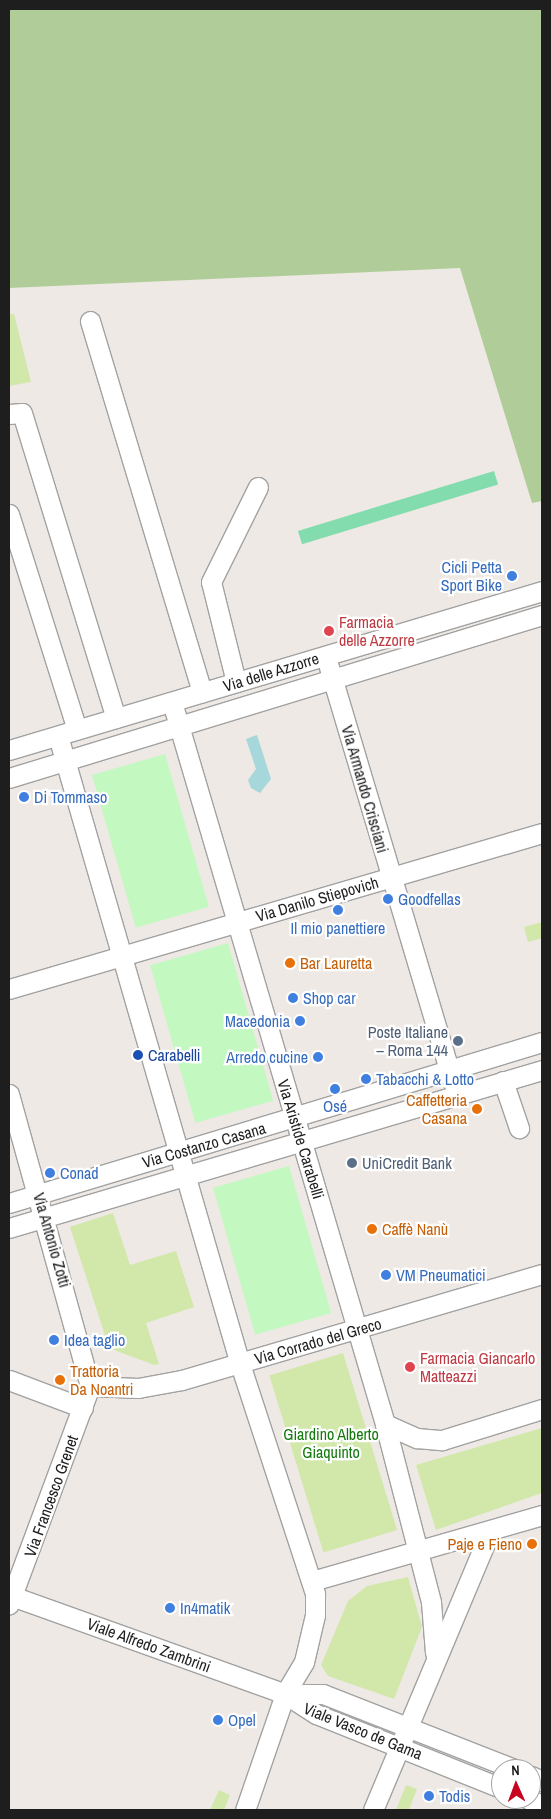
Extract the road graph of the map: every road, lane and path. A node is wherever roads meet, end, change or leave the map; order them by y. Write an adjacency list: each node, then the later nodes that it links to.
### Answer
1 (90, 321): 10 (street)
2 (9, 414): 12 (street)
3 (258, 487): 9 (street)
4 (9, 514): 14 (street)
5 (542, 591): 7 (street, Via delle Azzorre)
6 (542, 615): 8 (street, Via delle Azzorre)
7 (325, 656): 8 (street, Via Armando Crisciani); 9 (street, Via delle Azzorre)
8 (333, 679): 13 (street, Via delle Azzorre); 20 (street, Via Armando Crisciani)
9 (236, 682): 10 (street, Via delle Azzorre)
10 (202, 693): 11 (street, Via delle Azzorre)
11 (172, 702): 12 (street, Via delle Azzorre); 13 (street)
12 (116, 718): 14 (street, Via delle Azzorre)
13 (180, 726): 17 (street, Via delle Azzorre); 21 (street, Via Aristide Carabelli)
14 (77, 730): 15 (street, Via delle Azzorre)
15 (58, 736): 16 (street, Via delle Azzorre); 17 (street)
16 (9, 750)
17 (66, 761): 18 (street, Via delle Azzorre); 22 (street)
18 (9, 778)
19 (542, 833): 20 (street, Via Danilo Stiepovich)
20 (390, 877): 21 (street, Via Danilo Stiepovich); 25 (street, Via Armando Crisciani)
21 (238, 922): 22 (street, Via Danilo Stiepovich); 30 (street, Via Aristide Carabelli)
22 (123, 956): 23 (street, Via Danilo Stiepovich); 33 (street)
23 (9, 989)
24 (542, 1042): 25 (street, Via Costanzo Casana)
25 (449, 1070): 29 (street, Via Armando Crisciani); 30 (street, Via Costanzo Casana)
26 (542, 1070): 27 (street, Via Costanzo Casana)
27 (503, 1081): 29 (street, Via Costanzo Casana); 31 (street)
28 (9, 1094): 35 (street, Via Antonio Zotti)
29 (457, 1095): 32 (street, Via Costanzo Casana)
30 (295, 1118): 32 (street, Via Aristide Carabelli); 33 (street, Via Costanzo Casana)
31 (519, 1128)
32 (302, 1142): 34 (street, Via Costanzo Casana); 40 (street, Via Aristide Carabelli)
33 (177, 1152): 34 (street); 35 (street, Via Costanzo Casana)
34 (184, 1176): 37 (street, Via Costanzo Casana); 41 (street)
35 (38, 1194): 36 (street, Via Costanzo Casana); 37 (street, Via Antonio Zotti)
36 (9, 1203)
37 (45, 1217): 38 (street, Via Costanzo Casana); 43 (street, Via Antonio Zotti)
38 (9, 1228)
39 (542, 1274): 40 (street, Via Corrado del Greco)
40 (358, 1330): 41 (street, Via Corrado del Greco); 46 (street, Via Aristide Carabelli)
41 (240, 1364): 43 (street, Via Corrado del Greco); 50 (street)
42 (9, 1380): 44 (street)
43 (90, 1386): 44 (street, Via Francesco Grenet)
44 (83, 1408): 51 (street, Via Francesco Grenet)
45 (542, 1409): 46 (street)
46 (385, 1424): 49 (street, Via Aristide Carabelli)
47 (542, 1515): 48 (street)
48 (490, 1531): 49 (street); 52 (street)
49 (418, 1552): 50 (street); 52 (street, Via Aristide Carabelli)
50 (312, 1581): 53 (street)
51 (10, 1596): 53 (street, Viale Alfredo Zambrini)
52 (435, 1653): 54 (street)
53 (285, 1694): 54 (street, Viale Vasco de Gama); 55 (street, Viale Vasco de Gama); 58 (street)
54 (406, 1725): 55 (street); 56 (street, Viale Vasco de Gama)
55 (399, 1745): 57 (street, Viale Vasco de Gama); 59 (street)
56 (491, 1760)
57 (491, 1784)
58 (245, 1810)
59 (373, 1810)

